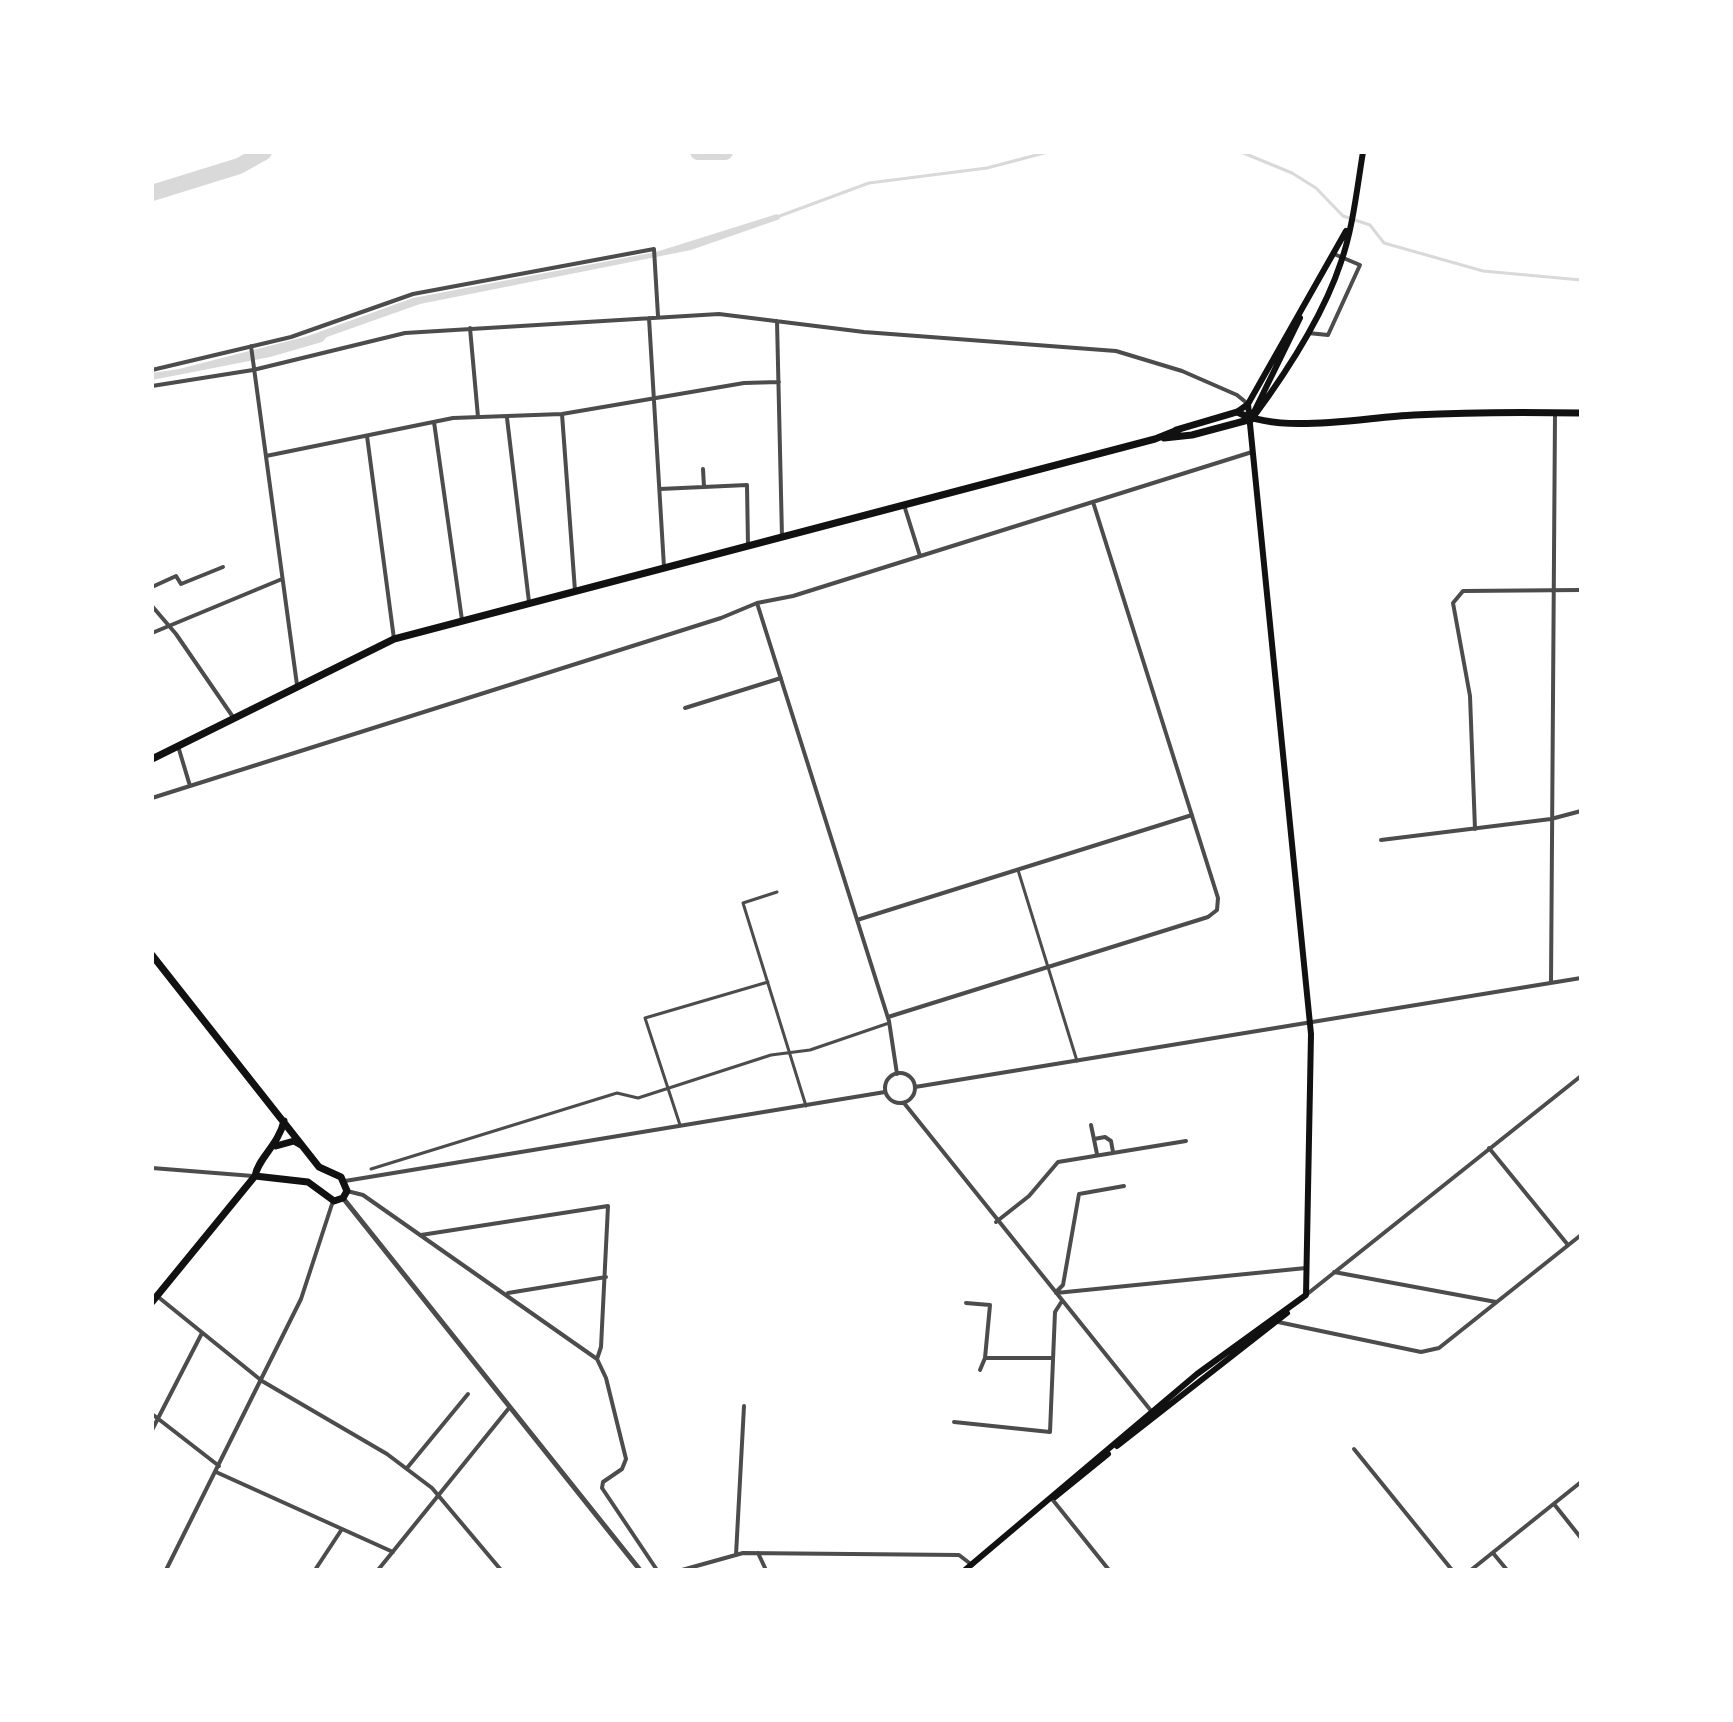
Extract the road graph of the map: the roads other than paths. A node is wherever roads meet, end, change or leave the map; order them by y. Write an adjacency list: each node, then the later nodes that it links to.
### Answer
1 (1363, 152): 2 (main road)
2 (1350, 225): 3 (main road); 4 (main road)
3 (1334, 254): 4 (street); 5 (main road)
4 (1343, 258): 10 (main road); 10 (street)
5 (1301, 315): 17 (main road); 24 (main road)
6 (658, 317): 7 (street); 8 (street); 11 (street)
7 (649, 318): 9 (street); 16 (street)
8 (777, 321): 14 (street); 17 (street)
9 (470, 328): 13 (street); 22 (street)
10 (1307, 332): 24 (main road)
11 (251, 348): 12 (street); 13 (street)
12 (152, 370)
13 (253, 370): 15 (street); 29 (street)
14 (779, 382): 16 (street); 35 (street)
15 (152, 386)
16 (655, 400): 21 (street); 32 (street)
17 (1248, 404): 18 (main road); 24 (main road)
18 (1237, 412): 24 (main road); 27 (main road)
19 (1555, 413): 20 (main road); 24 (main road); 42 (street)
20 (1581, 413)
21 (562, 414): 23 (street); 44 (street)
22 (478, 417): 23 (street); 25 (street)
23 (507, 417): 45 (street)
24 (1252, 419): 27 (main road); 28 (main road)
25 (434, 422): 26 (street); 48 (street)
26 (367, 436): 29 (street); 51 (street)
27 (1155, 439): 34 (main road)
28 (1253, 452): 33 (street); 74 (main road)
29 (266, 456): 40 (street)
30 (703, 469): 31 (street)
31 (704, 487): 32 (street); 36 (street)
32 (660, 489): 39 (street)
33 (1093, 502): 37 (street); 61 (street)
34 (904, 505): 35 (main road); 37 (street)
35 (782, 537): 36 (main road)
36 (748, 546): 39 (main road)
37 (920, 556): 46 (street)
38 (223, 567): 41 (street)
39 (664, 568): 44 (main road)
40 (282, 579): 49 (street); 53 (street)
41 (152, 587)
42 (1552, 588): 43 (street); 62 (street); 63 (street)
43 (1581, 590)
44 (575, 591): 45 (main road)
45 (529, 602): 48 (main road)
46 (757, 603): 52 (street); 58 (street)
47 (152, 606): 49 (street)
48 (462, 620): 51 (main road)
49 (170, 626): 50 (street); 55 (street)
50 (152, 633)
51 (394, 639): 53 (main road)
52 (781, 678): 54 (street); 67 (street)
53 (297, 685): 55 (main road)
54 (685, 708)
55 (233, 717): 56 (main road)
56 (178, 745): 57 (main road); 58 (street)
57 (152, 759)
58 (190, 786): 59 (street)
59 (152, 798)
60 (1581, 811): 62 (street)
61 (1192, 815): 65 (street); 69 (street)
62 (1551, 819): 63 (street); 72 (street)
63 (1475, 829): 64 (street)
64 (1381, 840)
65 (1018, 870): 67 (street); 69 (street)
66 (777, 892): 71 (street)
67 (857, 920): 73 (street)
68 (152, 955): 84 (main road)
69 (1048, 967): 73 (street); 76 (street)
70 (1581, 978): 72 (street)
71 (768, 982): 75 (street); 80 (street)
72 (1551, 983): 74 (street)
73 (888, 1020): 75 (street); 77 (street)
74 (1310, 1023): 76 (street); 106 (main road)
75 (790, 1053): 80 (street); 83 (street)
76 (1077, 1061): 79 (street)
77 (897, 1074): 79 (street); 81 (street)
78 (1581, 1076): 90 (street)
79 (915, 1087): 82 (street)
80 (668, 1088): 86 (street); 95 (street)
81 (885, 1092): 82 (street); 83 (street)
82 (904, 1103): 102 (street)
83 (806, 1106): 86 (street)
84 (284, 1121): 89 (main road); 91 (main road)
85 (1091, 1125): 87 (street)
86 (681, 1128): 98 (street)
87 (1094, 1139): 92 (street); 93 (street)
88 (1186, 1141): 92 (street)
89 (303, 1146): 91 (main road); 98 (main road)
90 (1489, 1148): 105 (street); 107 (street)
91 (271, 1150): 96 (main road); 97 (main road)
92 (1113, 1153): 93 (street)
93 (1097, 1155): 102 (street)
94 (152, 1168): 96 (street)
95 (371, 1169)
96 (255, 1176): 97 (main road); 112 (main road)
97 (274, 1178): 101 (main road)
98 (345, 1181): 100 (main road)
99 (1124, 1186): 110 (street)
100 (346, 1198): 101 (main road); 103 (street); 125 (street)
101 (332, 1205): 122 (street)
102 (996, 1222): 110 (street)
103 (420, 1235): 108 (street); 109 (street)
104 (1581, 1235): 105 (street)
105 (1568, 1246): 114 (street)
106 (1306, 1268): 110 (street); 111 (main road)
107 (1334, 1272): 111 (street); 114 (street)
108 (606, 1277): 109 (street); 120 (street)
109 (506, 1293): 120 (street)
110 (1056, 1293): 113 (street)
111 (1306, 1295): 116 (main road)
112 (154, 1299): 117 (street)
113 (1062, 1301): 119 (street); 127 (street)
114 (1496, 1302): 116 (street)
115 (966, 1303): 118 (street)
116 (1276, 1320): 127 (main road)
117 (202, 1333): 122 (street); 128 (street)
118 (985, 1358): 119 (street); 121 (street)
119 (1052, 1358): 129 (street)
120 (597, 1359): 151 (street)
121 (980, 1370)
122 (262, 1381): 132 (street); 133 (street)
123 (468, 1394): 133 (street)
124 (744, 1406): 144 (street)
125 (509, 1408): 136 (street); 150 (street)
126 (152, 1414): 128 (street)
127 (1153, 1414): 137 (main road)
128 (158, 1419): 130 (street); 132 (street)
129 (954, 1422)
130 (152, 1430)
131 (1354, 1449): 156 (street)
132 (219, 1466): 134 (street)
133 (407, 1468): 136 (street)
134 (216, 1472): 139 (street); 146 (street)
135 (1581, 1482): 138 (street)
136 (439, 1493): 141 (street); 149 (street)
137 (1052, 1499): 145 (main road); 155 (street)
138 (1554, 1504): 140 (street); 143 (street)
139 (342, 1529): 141 (street); 147 (street)
140 (1581, 1538)
141 (393, 1552): 148 (street)
142 (758, 1553): 144 (street); 145 (street); 153 (street)
143 (1493, 1553): 157 (street); 158 (street)
144 (736, 1555): 152 (street)
145 (972, 1565): 154 (main road)
146 (166, 1570)
147 (315, 1570)
148 (378, 1570)
149 (501, 1570)
150 (640, 1570)
151 (657, 1570)
152 (682, 1570)
153 (766, 1570)
154 (965, 1570)
155 (1109, 1570)
156 (1452, 1570)
157 (1471, 1570)
158 (1507, 1570)

